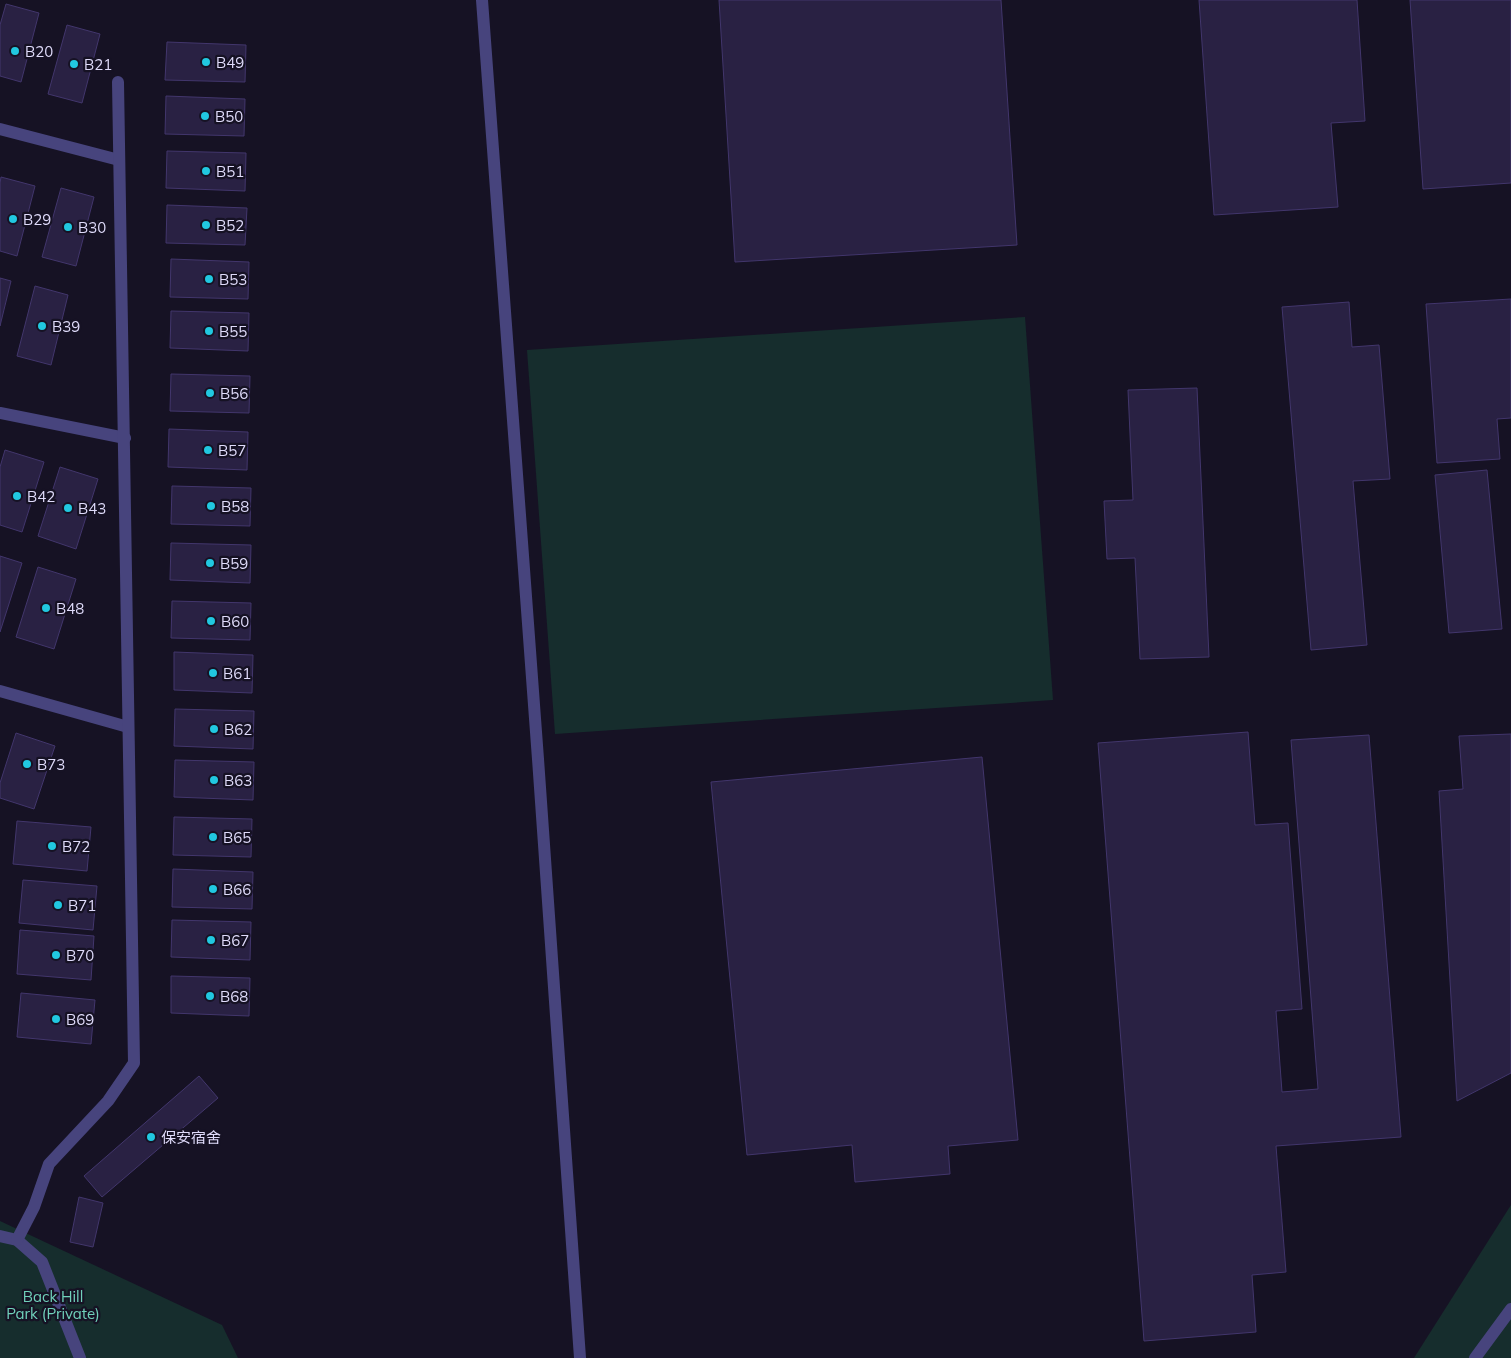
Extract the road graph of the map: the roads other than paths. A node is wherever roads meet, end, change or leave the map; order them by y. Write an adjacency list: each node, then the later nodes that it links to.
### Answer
1 (482, 0): 13 (street)
2 (118, 82): 4 (street)
3 (0, 129): 4 (street)
4 (119, 160): 6 (street)
5 (0, 413): 6 (street)
6 (125, 438): 8 (street)
7 (0, 690): 8 (street)
8 (128, 727): 10 (street)
9 (0, 1236): 10 (street)
10 (17, 1240): 12 (street)
11 (1511, 1310): 14 (street)
12 (80, 1358)
13 (580, 1358)
14 (1475, 1358)

